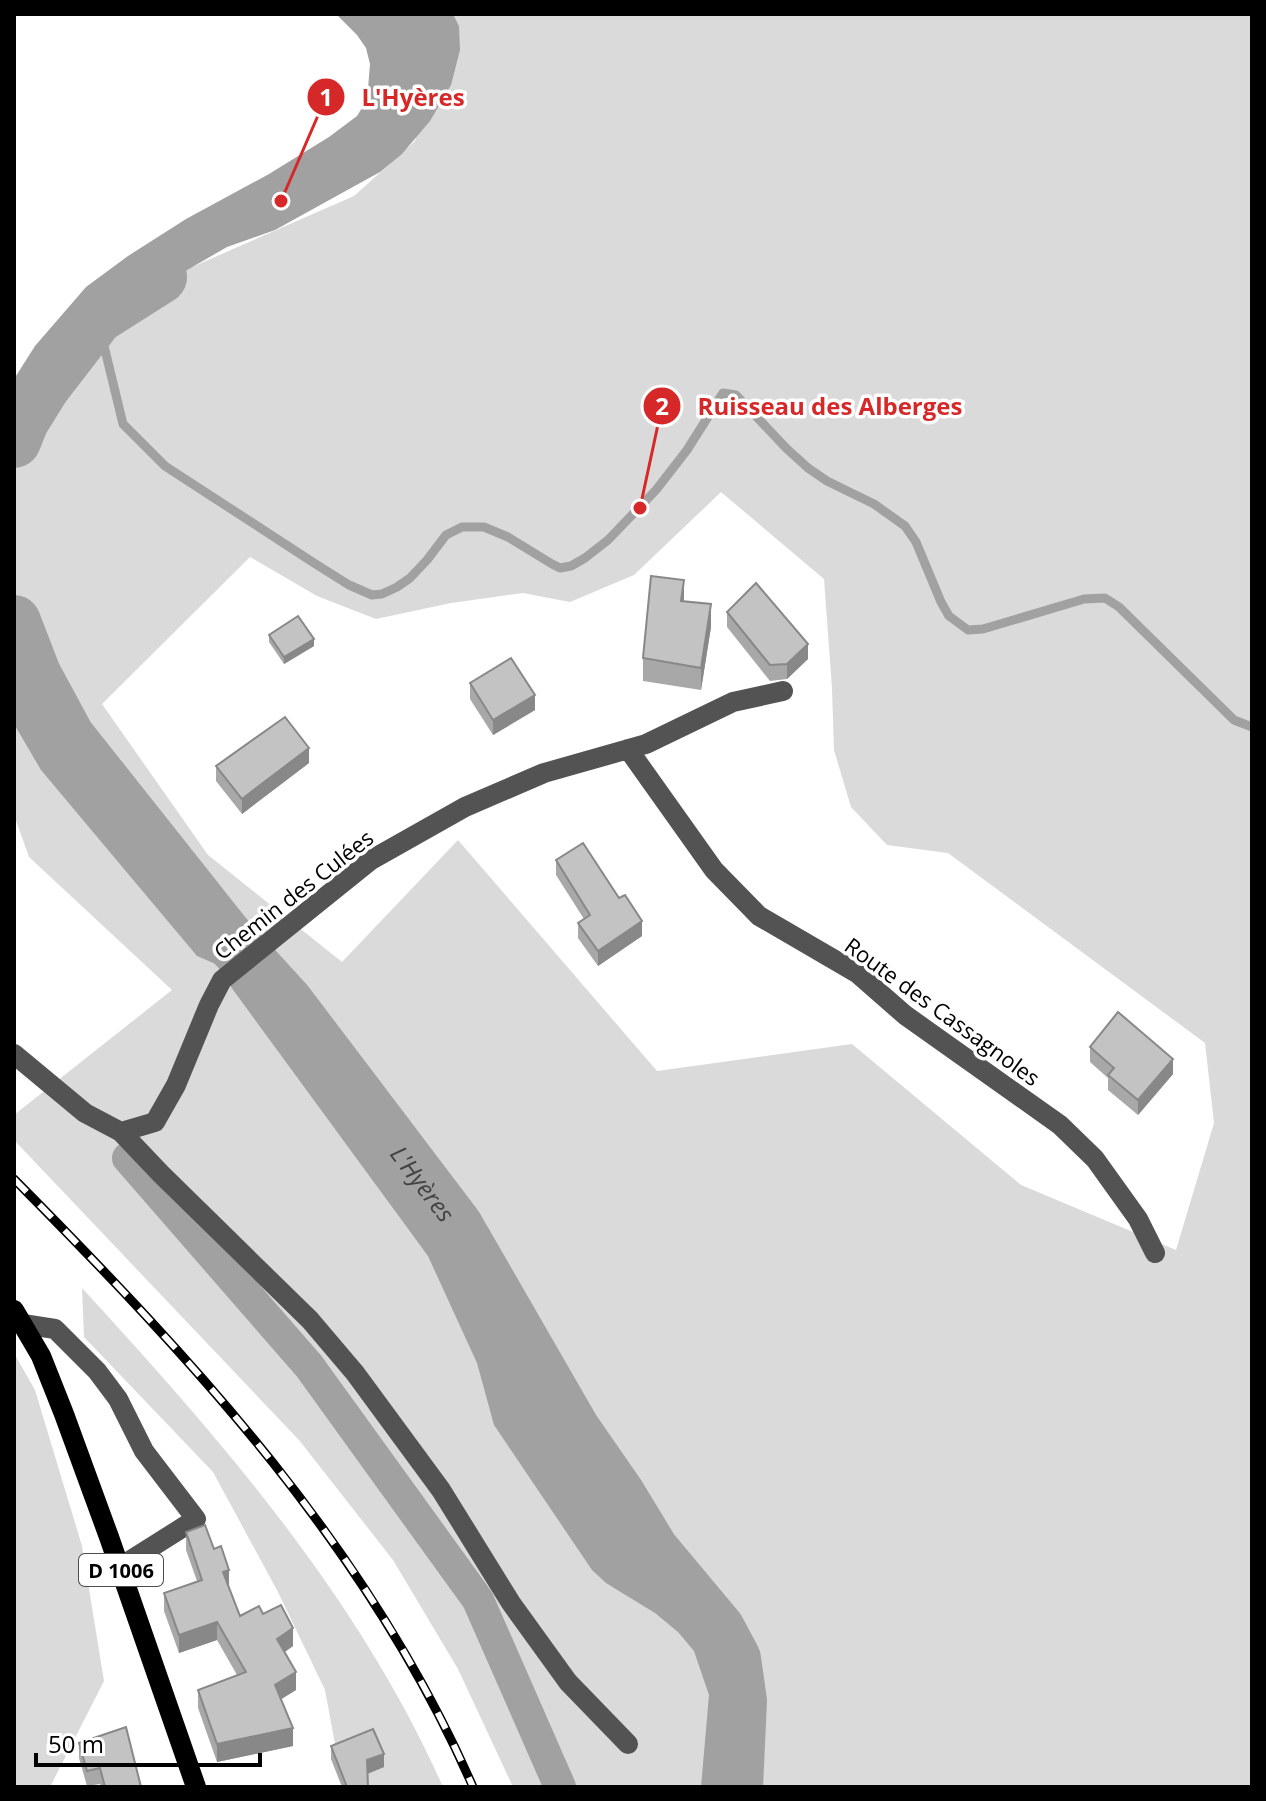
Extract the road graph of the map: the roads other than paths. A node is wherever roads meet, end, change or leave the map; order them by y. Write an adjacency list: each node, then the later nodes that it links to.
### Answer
1 (783, 691): 2 (street, Chemin des Culées)
2 (628, 749): 4 (street, Chemin des Culées); 5 (street, Route des Cassagnoles)
3 (14, 1054): 4 (street)
4 (121, 1132): 8 (street)
5 (1155, 1253)
6 (18, 1317): 7 (main road, D 1006); 7 (street)
7 (120, 1567): 9 (main road, D 1006)
8 (628, 1744)
9 (196, 1787)

